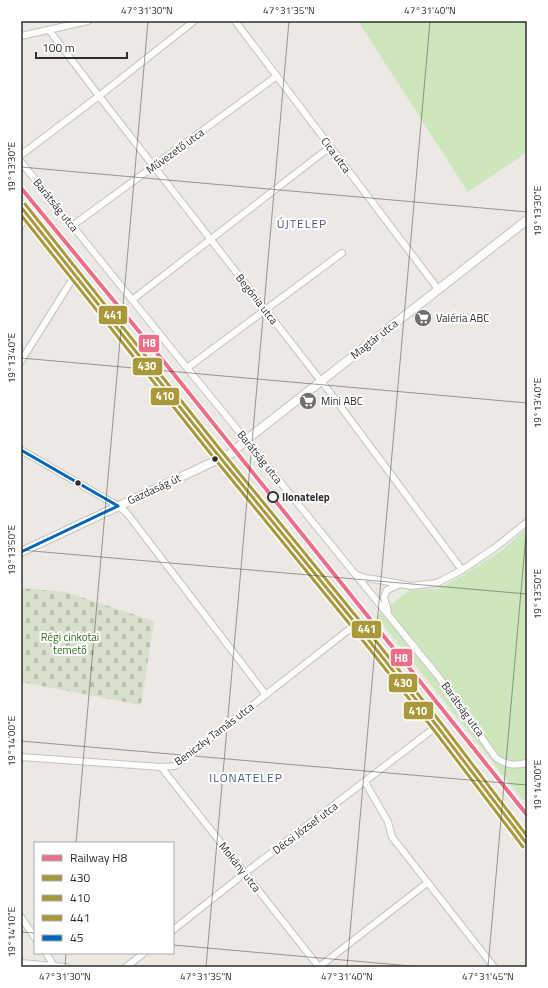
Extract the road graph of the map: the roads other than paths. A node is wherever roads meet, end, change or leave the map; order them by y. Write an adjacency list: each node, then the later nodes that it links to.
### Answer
1 (87, 21): 4 (street)
2 (194, 21): 7 (street)
3 (235, 21): 6 (street, Cica utca)
4 (49, 30): 5 (street); 7 (street, Begónia utca)
5 (21, 36)
6 (277, 76): 8 (street, Cica utca); 11 (street, Művezető utca)
7 (99, 96): 9 (street); 11 (street, Begónia utca)
8 (330, 147): 16 (street); 19 (street, Cica utca)
9 (21, 155)
10 (21, 162): 15 (street, Barátság utca)
11 (154, 167): 15 (street, Művezető utca); 16 (street, Begónia utca)
12 (24, 211): 14 (street); 18 (main road)
13 (527, 220): 19 (street, Magtár utca)
14 (21, 225)
15 (72, 226): 20 (street, Barátság utca)
16 (210, 239): 20 (street); 21 (street, Begónia utca)
17 (342, 253): 21 (street)
18 (75, 275): 22 (street); 27 (main road)
19 (438, 289): 24 (street, Magtár utca)
20 (132, 300): 23 (street, Barátság utca)
21 (265, 310): 23 (street); 24 (street, Begónia utca)
22 (21, 361)
23 (187, 368): 25 (street, Barátság utca)
24 (321, 381): 25 (street, Magtár utca); 31 (street, Begónia utca)
25 (246, 440): 27 (street, Magtár utca); 32 (street, Barátság utca)
26 (21, 450): 28 (street)
27 (221, 458): 28 (street, Gazdaság út); 35 (main road)
28 (118, 506): 30 (street, Gazdaság út); 36 (street)
29 (527, 522): 31 (street)
30 (21, 552)
31 (462, 570): 33 (street)
32 (355, 574): 33 (street); 34 (street, Barátság utca)
33 (400, 584): 34 (street)
34 (389, 616): 39 (street, Barátság utca)
35 (356, 624): 36 (street, Beniczky Tamás utca); 37 (main road)
36 (266, 695): 40 (street, Beniczky Tamás utca)
37 (437, 726): 41 (street, Décsi József utca); 42 (main road)
38 (21, 757): 40 (street, Beniczky Tamás utca)
39 (527, 763)
40 (161, 767): 43 (street, Mokány utca)
41 (365, 782): 43 (street, Décsi József utca); 44 (street)
42 (527, 844)
43 (245, 873): 46 (street, Décsi József utca); 54 (street, Mokány utca)
44 (427, 883): 54 (street); 55 (street)
45 (21, 918): 47 (street)
46 (174, 929)
47 (34, 937)
48 (47, 954): 51 (street)
49 (143, 954): 53 (street)
50 (21, 963): 51 (street)
51 (54, 966): 52 (street)
52 (66, 967)
53 (126, 967)
54 (318, 967)
55 (494, 967)

